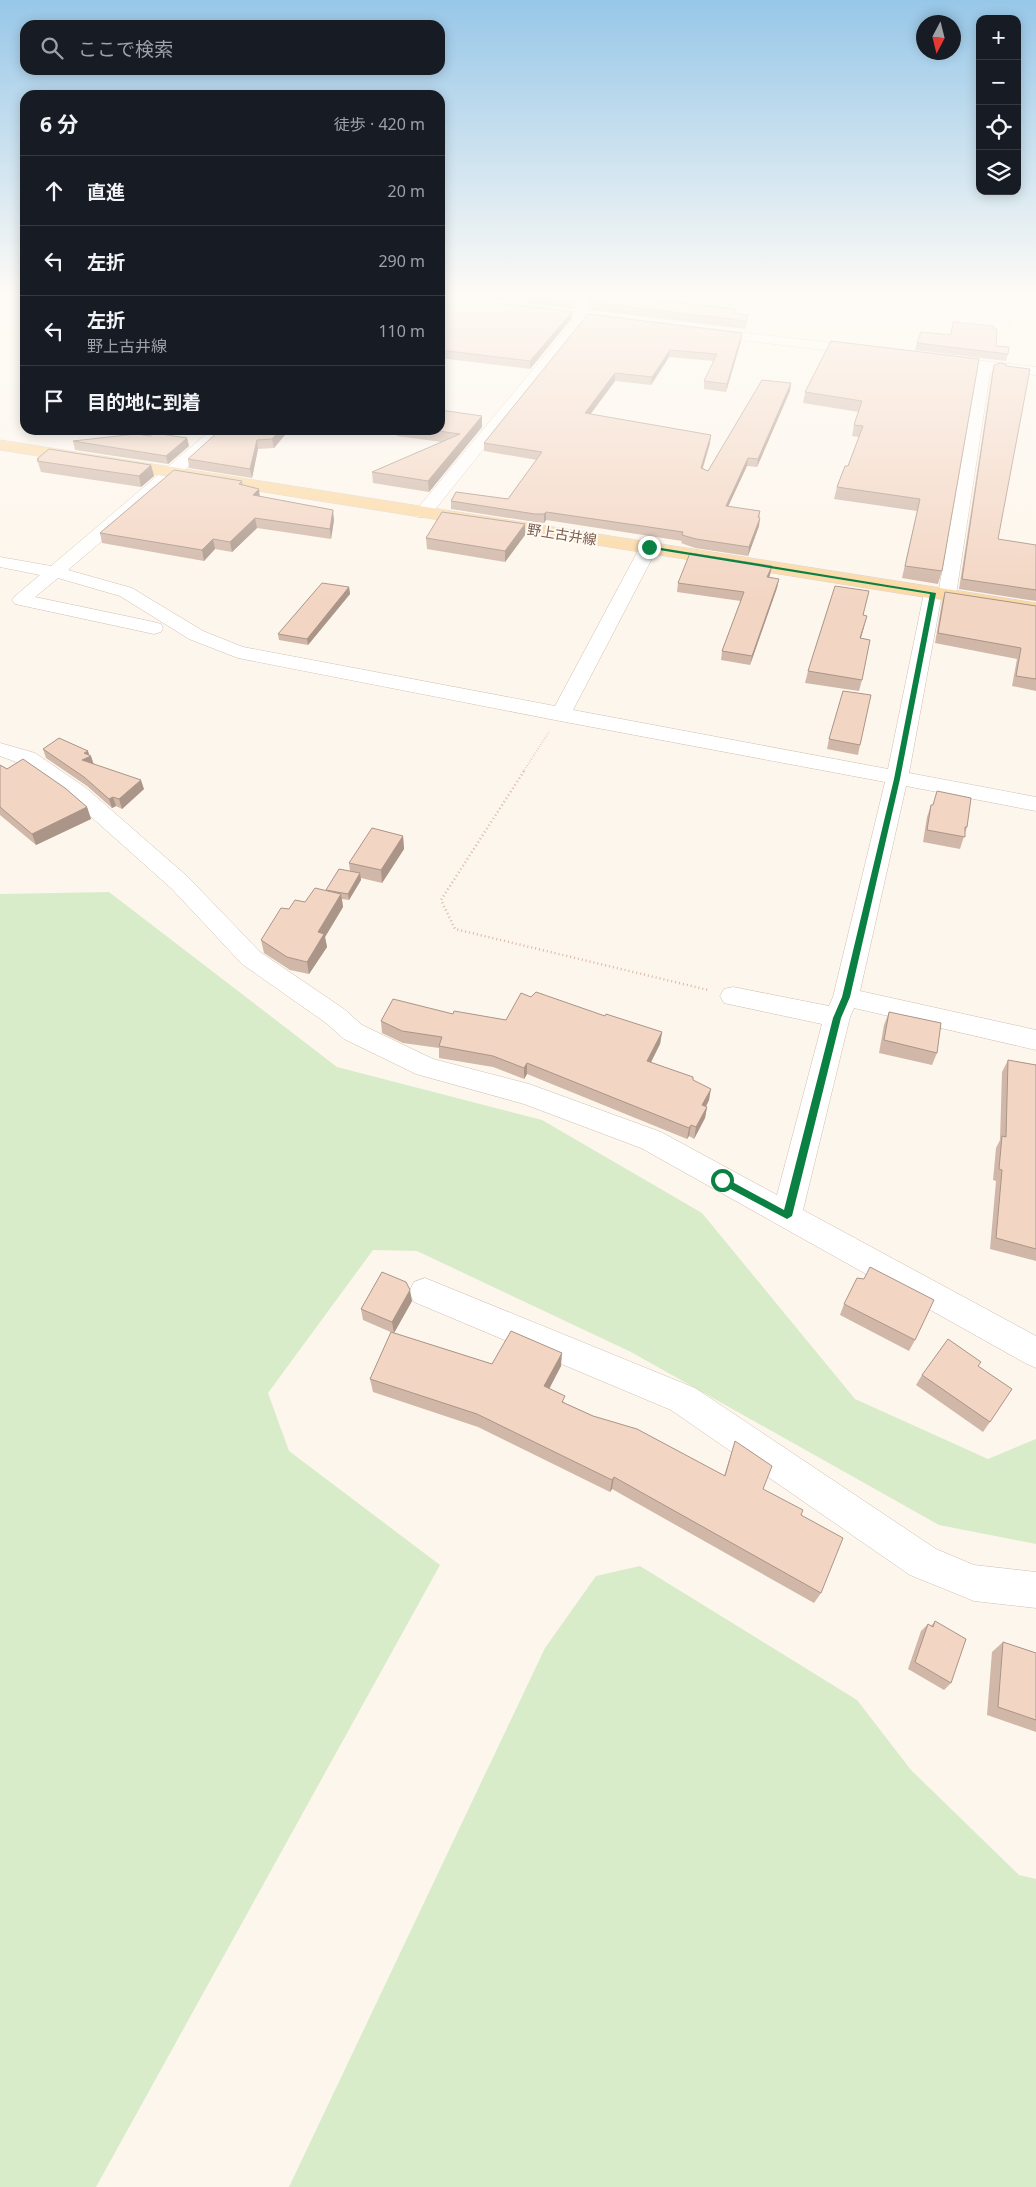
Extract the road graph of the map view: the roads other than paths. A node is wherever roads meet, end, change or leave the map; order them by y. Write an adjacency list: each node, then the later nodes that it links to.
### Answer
1 (518, 397): 6 (street)
2 (978, 397): 10 (street)
3 (214, 435): 5 (street)
4 (0, 445): 5 (main road, 野上古井線)
5 (173, 472): 6 (main road, 野上古井線); 9 (street)
6 (423, 513): 7 (main road, 野上古井線)
7 (649, 547): 10 (main road, 野上古井線); 13 (street)
8 (0, 562): 9 (street)
9 (56, 572): 12 (street); 13 (street)
10 (940, 594): 11 (main road, 野上古井線); 15 (street)
11 (1036, 608)
12 (154, 628)
13 (560, 715): 15 (street)
14 (0, 748): 20 (street)
15 (897, 779): 16 (street); 18 (street)
16 (1036, 804)
17 (733, 996): 18 (street)
18 (841, 1007): 19 (street); 20 (street)
19 (1036, 1040)
20 (787, 1216): 22 (street)
21 (425, 1292): 23 (street)
22 (1036, 1353)
23 (1036, 1590)

